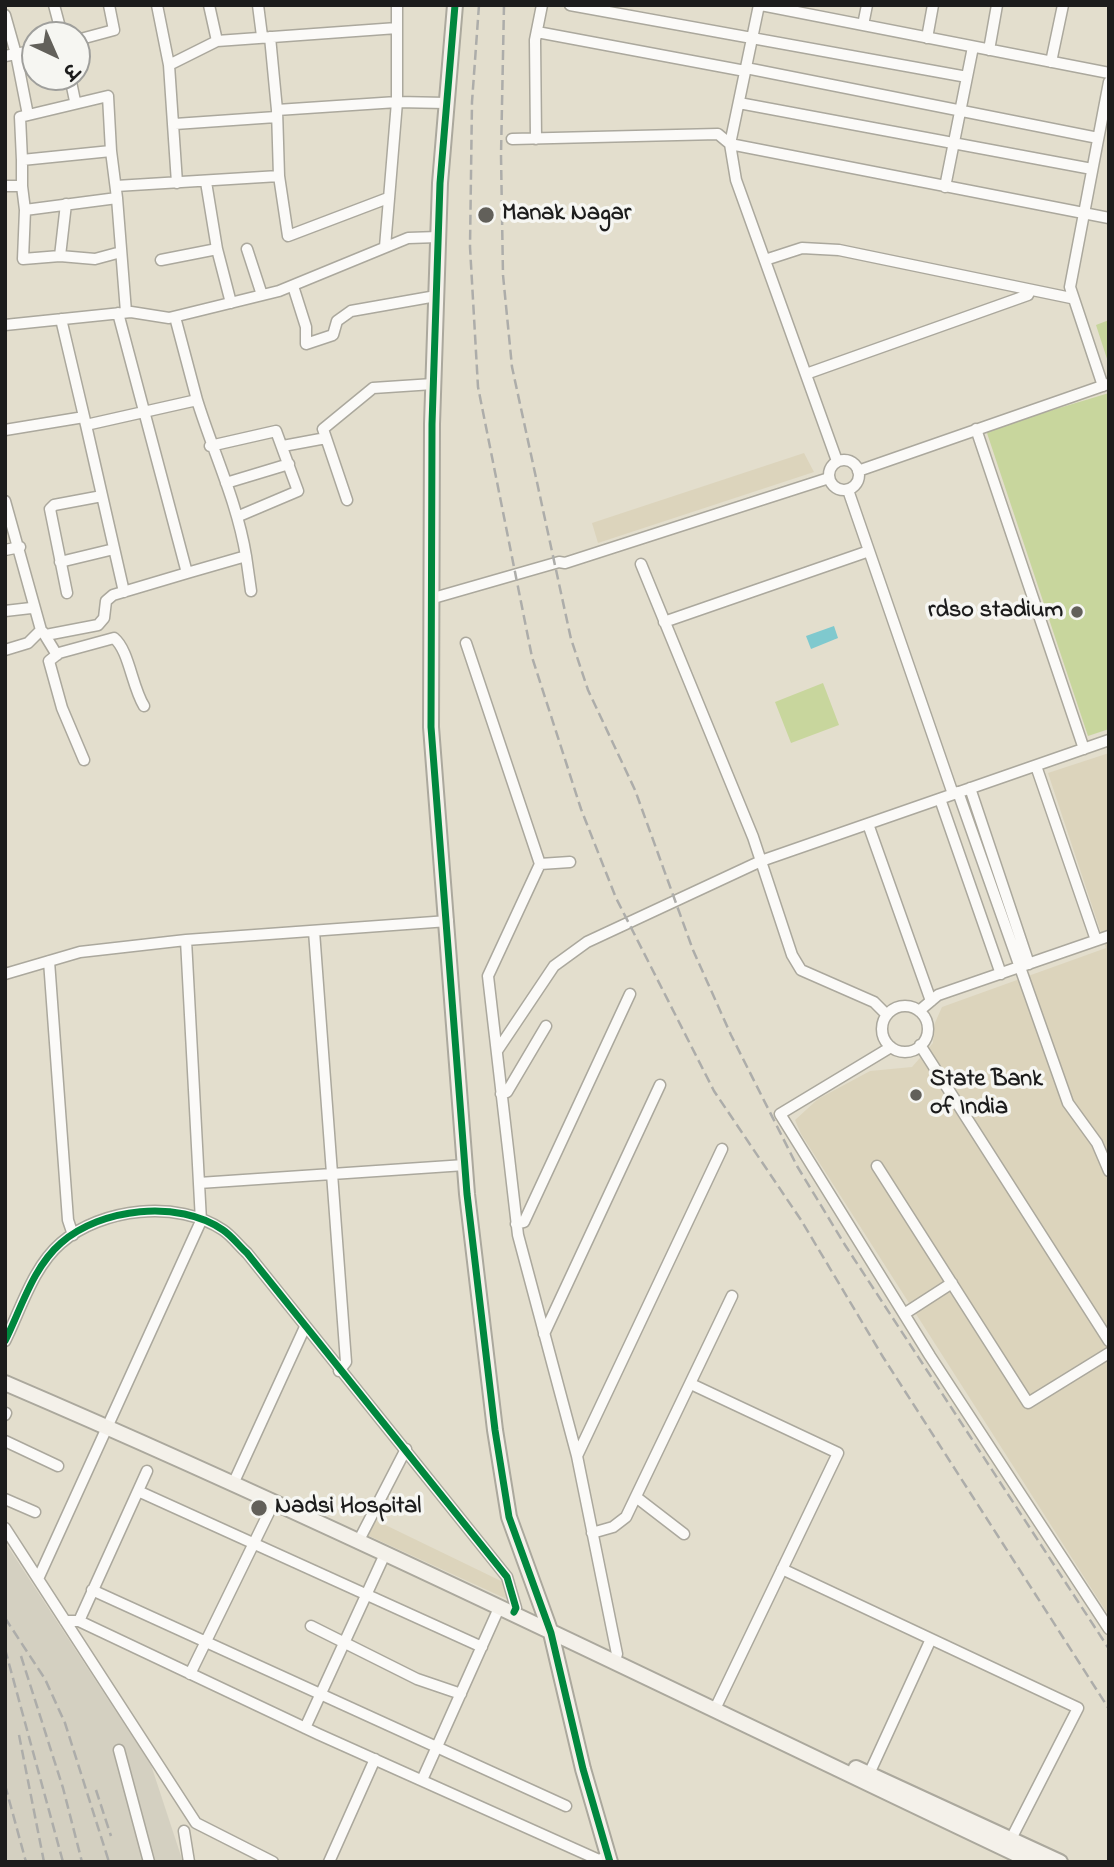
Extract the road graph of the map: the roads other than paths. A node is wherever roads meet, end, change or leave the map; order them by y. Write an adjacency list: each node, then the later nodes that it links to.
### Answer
1 (109, 5): 19 (street)
2 (157, 5): 28 (street)
3 (209, 5): 23 (street)
4 (258, 5): 20 (street)
5 (397, 5): 17 (street)
6 (455, 5): 36 (street)
7 (542, 5): 18 (street)
8 (570, 5): 21 (street)
9 (760, 5): 14 (street); 21 (street)
10 (867, 5): 16 (street)
11 (933, 5): 22 (street)
12 (997, 5): 25 (street)
13 (1063, 5): 27 (street)
14 (812, 10): 16 (street)
15 (5, 15): 26 (street)
16 (863, 25): 22 (street)
17 (397, 28): 20 (street); 35 (street)
18 (537, 32): 29 (street); 44 (street)
19 (91, 36)
20 (266, 36): 23 (street); 39 (street)
21 (752, 38): 29 (street); 31 (street)
22 (927, 38): 24 (street)
23 (217, 41): 28 (street)
24 (973, 47): 25 (street); 31 (street)
25 (989, 50): 27 (street)
26 (11, 55): 40 (street)
27 (1051, 62): 30 (street)
28 (169, 65): 41 (street)
29 (746, 70): 37 (street); 38 (street)
30 (1109, 73)
31 (967, 77): 38 (street)
32 (1109, 82): 42 (street)
33 (73, 91): 34 (street)
34 (75, 102): 40 (street); 47 (street)
35 (397, 102): 36 (street); 39 (street); 58 (street)
36 (446, 103): 63 (street)
37 (739, 103): 45 (street); 46 (street)
38 (960, 110): 42 (street); 45 (street)
39 (277, 113): 41 (street); 50 (street)
40 (28, 115): 48 (street)
41 (175, 124): 52 (street)
42 (1098, 138): 49 (street)
43 (512, 139): 44 (street)
44 (536, 139): 46 (street)
45 (954, 141): 49 (street); 56 (street)
46 (730, 144): 56 (street); 70 (street)
47 (111, 151): 48 (street); 55 (street)
48 (22, 160): 54 (street)
49 (1092, 169): 61 (street)
50 (279, 176): 51 (street); 58 (street)
51 (206, 182): 52 (street); 65 (street)
52 (177, 183): 55 (street)
53 (5, 186): 54 (street)
54 (22, 186): 60 (street)
55 (116, 186): 57 (street)
56 (945, 187): 61 (street)
57 (117, 198): 59 (street); 67 (street)
58 (388, 198): 64 (street)
59 (66, 205): 60 (street); 68 (street)
60 (25, 210): 68 (street)
61 (1083, 215): 62 (street); 75 (street)
62 (1109, 218)
63 (438, 237): 64 (street); 74 (street)
64 (385, 247): 71 (street)
65 (217, 249): 69 (street); 76 (street)
66 (247, 249): 73 (street)
67 (121, 252): 68 (street); 77 (street)
68 (60, 256)
69 (161, 260)
70 (765, 260): 72 (street); 81 (street)
71 (293, 286): 73 (street); 74 (street)
72 (1030, 290): 75 (street); 81 (street)
73 (262, 295): 76 (street)
74 (436, 296): 82 (street)
75 (1071, 298): 83 (street)
76 (231, 303): 78 (street)
77 (122, 313): 78 (street); 79 (street); 85 (street)
78 (175, 317): 84 (street)
79 (61, 319): 80 (street); 86 (street)
80 (5, 325)
81 (806, 374): 92 (street)
82 (433, 384): 89 (street); 113 (street)
83 (1106, 385): 87 (street)
84 (197, 400): 85 (street); 90 (street)
85 (142, 411): 86 (street); 109 (street)
86 (85, 421): 88 (street); 98 (street)
87 (975, 429): 94 (street); 123 (street)
88 (5, 430)
89 (326, 438): 91 (street); 99 (street)
90 (211, 446): 91 (street); 96 (street)
91 (283, 446): 93 (street)
92 (837, 461): 94 (street); 95 (street)
93 (289, 464): 96 (street); 101 (street)
94 (858, 471): 97 (street)
95 (829, 478): 97 (street); 113 (street)
96 (226, 483): 101 (street)
97 (848, 490): 105 (street)
98 (102, 496): 103 (street); 107 (street)
99 (347, 500)
100 (5, 501): 102 (street)
101 (239, 516): 106 (street)
102 (20, 547): 104 (street); 117 (street)
103 (114, 549): 107 (street); 111 (street)
104 (5, 550)
105 (869, 551): 116 (street); 127 (street)
106 (246, 556): 109 (street); 110 (street)
107 (60, 562): 112 (street)
108 (642, 564): 116 (street)
109 (187, 573): 111 (street)
110 (251, 591)
111 (124, 592): 117 (street)
112 (67, 593)
113 (430, 599): 133 (street)
114 (31, 608): 115 (street)
115 (5, 611)
116 (664, 622): 130 (street)
117 (43, 632): 119 (street); 120 (street)
118 (466, 643): 132 (street)
119 (5, 650)
120 (57, 655): 121 (street); 124 (street)
121 (144, 706)
122 (1109, 740): 123 (street)
123 (1084, 749): 125 (street)
124 (83, 760)
125 (1036, 765): 126 (street); 137 (street)
126 (970, 788): 127 (street); 139 (street)
127 (956, 793): 128 (street); 140 (street)
128 (940, 799): 129 (street); 142 (street)
129 (868, 824): 130 (street); 144 (street)
130 (761, 861): 146 (street); 150 (street)
131 (570, 862): 132 (street)
132 (540, 864): 150 (street)
133 (448, 920): 134 (street); 154 (street)
134 (314, 930): 136 (street); 157 (street)
135 (1109, 936): 137 (street)
136 (186, 940): 138 (street); 158 (street)
137 (1096, 940): 139 (street)
138 (49, 961): 141 (street); 161 (street)
139 (1030, 964): 140 (street)
140 (1018, 967): 142 (street); 156 (street)
141 (5, 974)
142 (1001, 974): 144 (street)
143 (630, 994): 160 (street)
144 (931, 1001): 145 (street)
145 (919, 1011): 146 (street); 148 (street)
146 (887, 1014): 149 (street)
147 (546, 1026): 152 (street)
148 (920, 1045): 149 (street); 168 (street)
149 (891, 1047): 164 (street)
150 (496, 1051): 152 (street)
151 (660, 1085): 166 (street)
152 (501, 1094): 160 (street)
153 (722, 1149): 176 (street)
154 (465, 1165): 157 (street); 200 (street)
155 (877, 1166): 162 (street)
156 (1109, 1171)
157 (334, 1174): 158 (street); 170 (street)
158 (199, 1183): 159 (street)
159 (201, 1221): 161 (street); 165 (street); 173 (street)
160 (516, 1224): 166 (street)
161 (74, 1235): 167 (street)
162 (952, 1283): 164 (street); 169 (street)
163 (732, 1296): 172 (street)
164 (904, 1314): 199 (street)
165 (305, 1328): 170 (street); 179 (street)
166 (544, 1334): 176 (street)
167 (5, 1341)
168 (1109, 1341)
169 (1109, 1353)
170 (339, 1371): 175 (street)
171 (5, 1384): 173 (street)
172 (691, 1384): 181 (street); 191 (street)
173 (108, 1428): 179 (street); 192 (street)
174 (5, 1441): 177 (street)
175 (406, 1450): 189 (street); 195 (street)
176 (577, 1457): 186 (street)
177 (58, 1466)
178 (147, 1471): 180 (street)
179 (233, 1483): 183 (street)
180 (138, 1491): 188 (street); 193 (street)
181 (636, 1497): 186 (street); 187 (street)
182 (5, 1499): 184 (street)
183 (274, 1502): 188 (street); 189 (street)
184 (35, 1512)
185 (5, 1528): 192 (street)
186 (592, 1533): 205 (street)
187 (684, 1534)
188 (254, 1542): 194 (street); 202 (street)
189 (358, 1542): 190 (street)
190 (385, 1554): 194 (street); 195 (street)
191 (782, 1569): 201 (street); 209 (street)
192 (38, 1579): 196 (street)
193 (92, 1590): 197 (street); 202 (street)
194 (366, 1594): 203 (street); 204 (street)
195 (507, 1610): 200 (street); 204 (street)
196 (65, 1621): 197 (street); 222 (street)
197 (79, 1621): 206 (street)
198 (311, 1626): 203 (street)
199 (1109, 1629)
200 (551, 1633): 205 (street); 219 (street)
201 (931, 1639): 214 (street); 218 (street)
202 (205, 1641): 206 (street); 207 (street)
203 (345, 1641): 207 (street); 208 (street)
204 (482, 1647): 208 (street)
205 (614, 1663): 209 (street)
206 (190, 1674): 210 (street)
207 (320, 1694): 210 (street); 211 (street)
208 (461, 1694): 211 (street)
209 (719, 1713): 214 (street); 224 (street); 225 (street)
210 (305, 1728): 213 (street)
211 (437, 1747): 215 (street); 216 (street)
212 (119, 1751): 220 (street)
213 (375, 1759): 215 (street); 223 (street)
214 (869, 1774): 218 (street)
215 (422, 1780): 219 (street)
216 (566, 1806)
217 (184, 1831): 221 (street)
218 (1011, 1839): 226 (street)
219 (609, 1859)
220 (149, 1862)
221 (189, 1862)
222 (273, 1862)
223 (329, 1862)
224 (1014, 1862)
225 (1033, 1862)
226 (1060, 1862)

